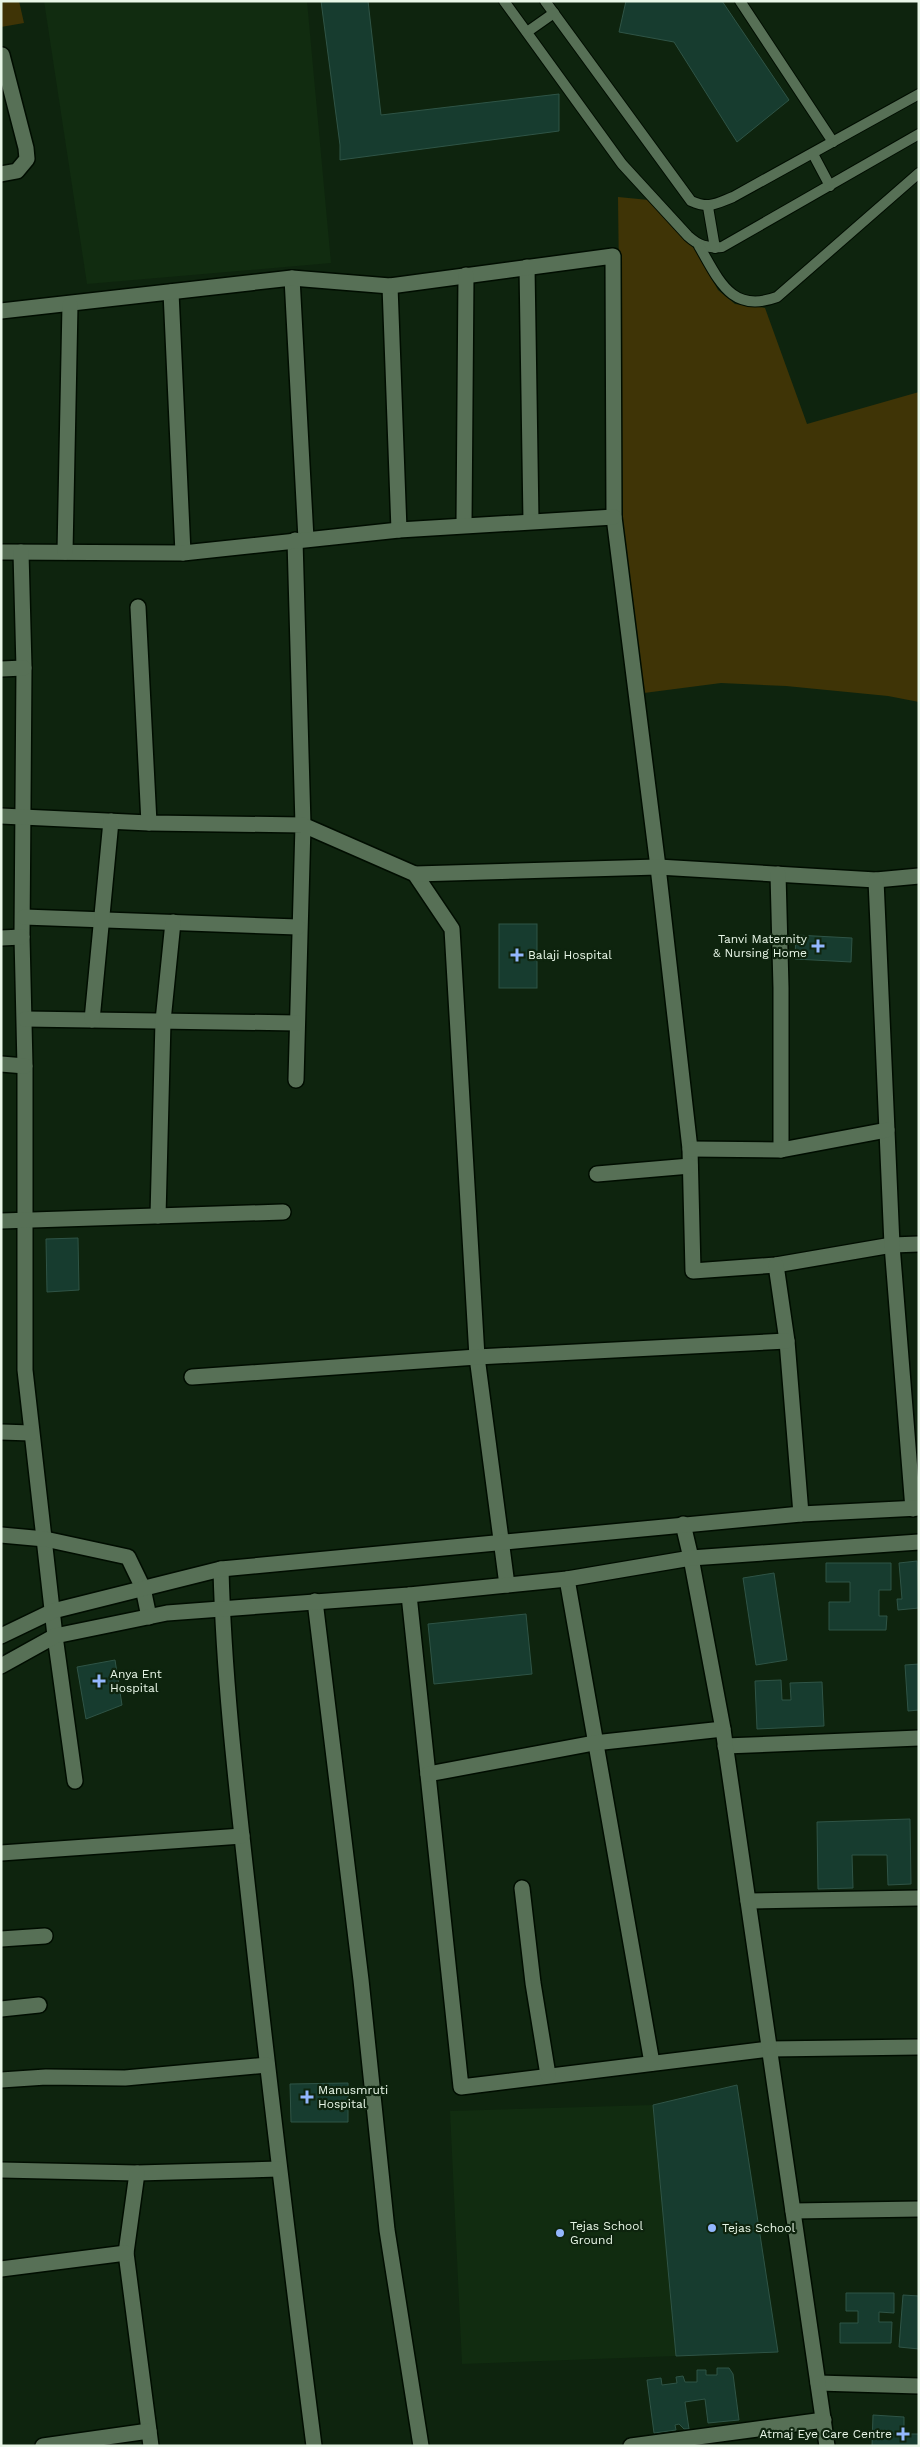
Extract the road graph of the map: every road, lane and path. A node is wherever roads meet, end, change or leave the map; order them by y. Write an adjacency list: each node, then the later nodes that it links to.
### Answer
1 (504, 1): 5 (lane)
2 (545, 1): 4 (lane)
3 (740, 1): 9 (lane)
4 (554, 13): 5 (lane); 14 (lane)
5 (527, 32): 15 (lane)
6 (2, 55): 12 (street)
7 (919, 94): 9 (lane)
8 (919, 134): 13 (lane)
9 (833, 142): 10 (lane)
10 (813, 154): 13 (lane); 14 (lane)
11 (919, 173): 15 (lane)
12 (1, 174)
13 (830, 186): 16 (lane)
14 (708, 207): 16 (lane)
15 (699, 246): 16 (lane)
16 (715, 248)
17 (528, 267): 18 (street); 24 (street); 25 (street)
18 (466, 274): 20 (street); 26 (street)
19 (292, 278): 20 (street); 21 (street); 28 (street)
20 (390, 286): 27 (street)
21 (171, 292): 22 (street); 32 (street)
22 (70, 305): 23 (street); 31 (street)
23 (1, 312)
24 (614, 517): 25 (street); 41 (street)
25 (531, 521): 26 (street)
26 (464, 524): 27 (street)
27 (399, 530): 28 (street)
28 (301, 540): 32 (street); 40 (street)
29 (1, 552): 30 (street)
30 (21, 552): 31 (street); 34 (street)
31 (65, 552): 32 (street)
32 (182, 553)
33 (138, 607): 39 (street)
34 (24, 668): 35 (street); 37 (street)
35 (1, 669)
36 (1, 816): 37 (street)
37 (23, 816): 38 (street); 46 (street)
38 (111, 821): 39 (street); 47 (street)
39 (149, 823): 40 (street)
40 (303, 825): 42 (street); 49 (street)
41 (658, 867): 42 (street); 43 (street); 60 (street)
42 (415, 874): 72 (street)
43 (778, 874): 45 (street); 61 (street)
44 (919, 876): 45 (street)
45 (876, 880): 59 (street)
46 (24, 917): 47 (street); 50 (street)
47 (100, 920): 48 (street); 53 (street)
48 (173, 922): 49 (street); 54 (street)
49 (298, 927): 55 (street)
50 (22, 937): 51 (street); 52 (street)
51 (1, 938)
52 (25, 1019): 53 (street); 57 (street)
53 (92, 1020): 54 (street)
54 (163, 1021): 55 (street); 65 (street)
55 (297, 1023): 58 (street)
56 (1, 1064): 57 (street)
57 (25, 1066): 66 (street)
58 (296, 1080)
59 (887, 1130): 61 (street); 68 (street)
60 (690, 1149): 61 (street); 62 (street)
61 (781, 1150)
62 (690, 1166): 63 (street); 70 (street)
63 (597, 1174)
64 (283, 1212): 65 (street)
65 (158, 1216): 66 (street)
66 (25, 1220): 67 (street); 75 (street)
67 (1, 1221)
68 (892, 1244): 69 (street); 70 (street); 76 (street)
69 (919, 1244)
70 (776, 1265): 71 (street)
71 (787, 1341): 72 (street); 77 (street)
72 (477, 1357): 73 (street); 82 (street)
73 (192, 1377)
74 (1, 1432): 75 (street)
75 (31, 1433): 80 (street)
76 (916, 1508): 77 (street)
77 (801, 1514): 78 (street)
78 (682, 1524): 82 (street); 83 (street)
79 (1, 1535): 80 (street)
80 (45, 1539): 87 (street); 91 (street)
81 (919, 1542): 83 (street)
82 (502, 1543): 84 (street); 86 (street)
83 (691, 1558): 85 (street); 96 (street)
84 (221, 1569): 87 (street); 90 (street)
85 (566, 1579): 86 (street); 98 (street)
86 (507, 1585): 88 (street)
87 (143, 1588): 91 (street); 92 (street)
88 (409, 1595): 89 (street); 100 (street)
89 (315, 1601): 90 (street); 131 (street)
90 (222, 1608): 92 (street); 102 (street)
91 (53, 1611): 93 (street); 94 (street)
92 (149, 1617): 94 (street)
93 (1, 1636)
94 (55, 1636): 95 (street); 101 (street)
95 (1, 1666)
96 (723, 1729): 98 (street); 99 (street)
97 (919, 1738): 99 (street)
98 (594, 1743): 100 (street); 113 (street)
99 (725, 1746): 106 (street)
100 (428, 1774): 115 (street)
101 (75, 1781)
102 (242, 1836): 103 (street); 114 (street)
103 (1, 1853)
104 (522, 1888): 115 (street)
105 (919, 1898): 106 (street)
106 (748, 1901): 112 (street)
107 (45, 1936): 108 (street)
108 (1, 1939)
109 (39, 2006): 110 (street)
110 (1, 2009)
111 (919, 2047): 112 (street)
112 (769, 2049): 113 (street); 121 (street)
113 (652, 2063): 115 (street)
114 (267, 2066): 116 (street); 117 (street)
115 (548, 2075)
116 (1, 2080)
117 (279, 2169): 119 (street); 130 (street)
118 (1, 2170): 119 (street)
119 (137, 2173): 122 (street)
120 (919, 2209): 121 (street)
121 (793, 2211): 124 (street)
122 (126, 2253): 123 (street); 127 (street)
123 (1, 2269)
124 (818, 2383): 125 (street); 126 (street)
125 (919, 2386)
126 (824, 2420): 128 (street); 133 (street)
127 (150, 2438): 129 (street)
128 (658, 2444): 132 (street)
129 (43, 2446)
130 (314, 2446)
131 (421, 2446)
132 (632, 2446)
133 (827, 2446)

